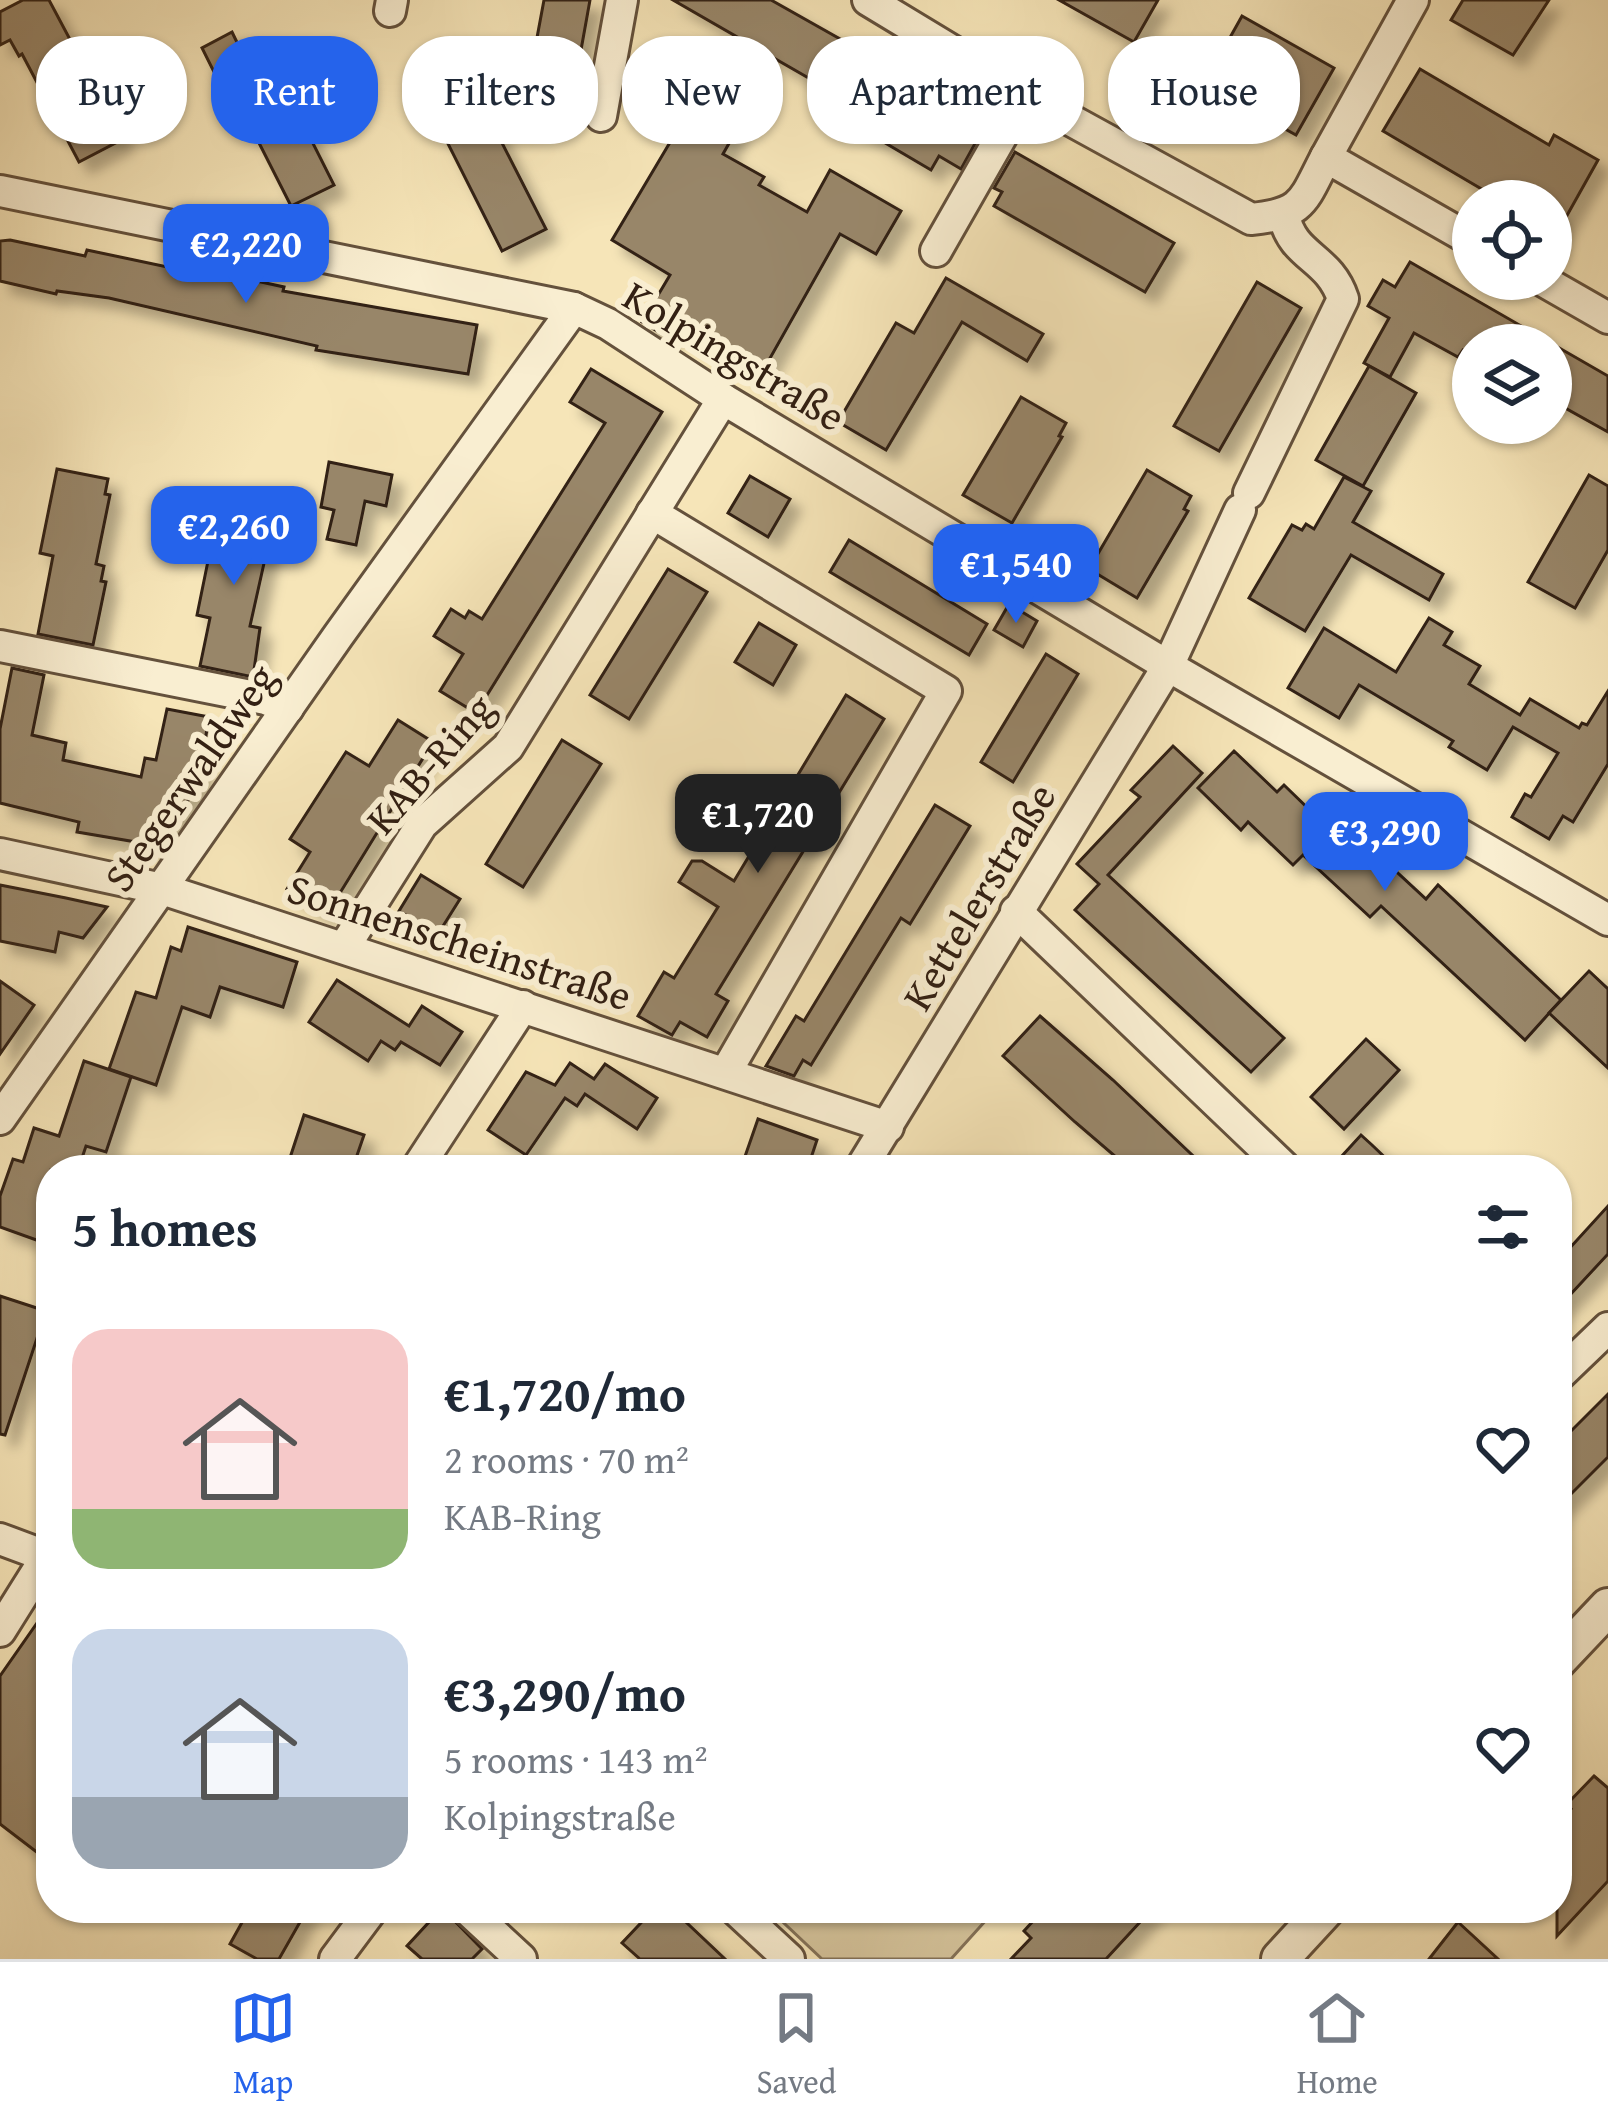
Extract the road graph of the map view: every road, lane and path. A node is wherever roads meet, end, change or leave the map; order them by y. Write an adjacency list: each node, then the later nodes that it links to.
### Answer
1 (622, 0): 5 (street)
2 (868, 0): 4 (street)
3 (1413, 0): 8 (street)
4 (928, 36)
5 (601, 116)
6 (1084, 127): 10 (street)
7 (997, 144): 12 (street)
8 (1326, 157): 10 (street); 11 (street)
9 (0, 191): 14 (street, Kolpingstraße)
10 (1284, 216): 19 (street)
11 (1452, 229)
12 (936, 251)
13 (1572, 297): 15 (street)
14 (574, 308): 16 (street, Kolpingstraße); 20 (street, Stegerwaldweg)
15 (1608, 318)
16 (723, 399): 17 (street, KAB-Ring); 19 (street, Kolpingstraße)
17 (652, 513): 25 (street, KAB-Ring); 27 (street)
18 (0, 646): 20 (street)
19 (1168, 666): 23 (street, Kettelerstraße); 24 (street, Kolpingstraße)
20 (288, 708): 22 (street, Stegerwaldweg)
21 (0, 854): 22 (street, Sonnenscheinstraße)
22 (162, 889): 25 (street, Sonnenscheinstraße); 28 (street, Stegerwaldweg)
23 (1016, 911): 29 (street, Kettelerstraße); 32 (street)
24 (1608, 920)
25 (344, 946): 26 (street, Sonnenscheinstraße)
26 (523, 1006): 27 (street, Sonnenscheinstraße); 30 (street)
27 (726, 1072): 29 (street, Sonnenscheinstraße)
28 (0, 1119)
29 (888, 1127): 31 (street, Kettelerstraße)
30 (426, 1155)
31 (870, 1155)
32 (1271, 1155)
33 (1608, 1328): 34 (street)
34 (1572, 1363)
35 (0, 1539): 36 (street)
36 (36, 1552)
37 (36, 1577): 39 (street)
38 (1608, 1607): 40 (street)
39 (0, 1631)
40 (1572, 1645)
41 (362, 1923): 45 (street)
42 (482, 1923): 46 (street)
43 (750, 1923): 47 (street)
44 (1313, 1923): 48 (street)
45 (335, 1959)
46 (521, 1959)
47 (789, 1959)
48 (1280, 1959)

